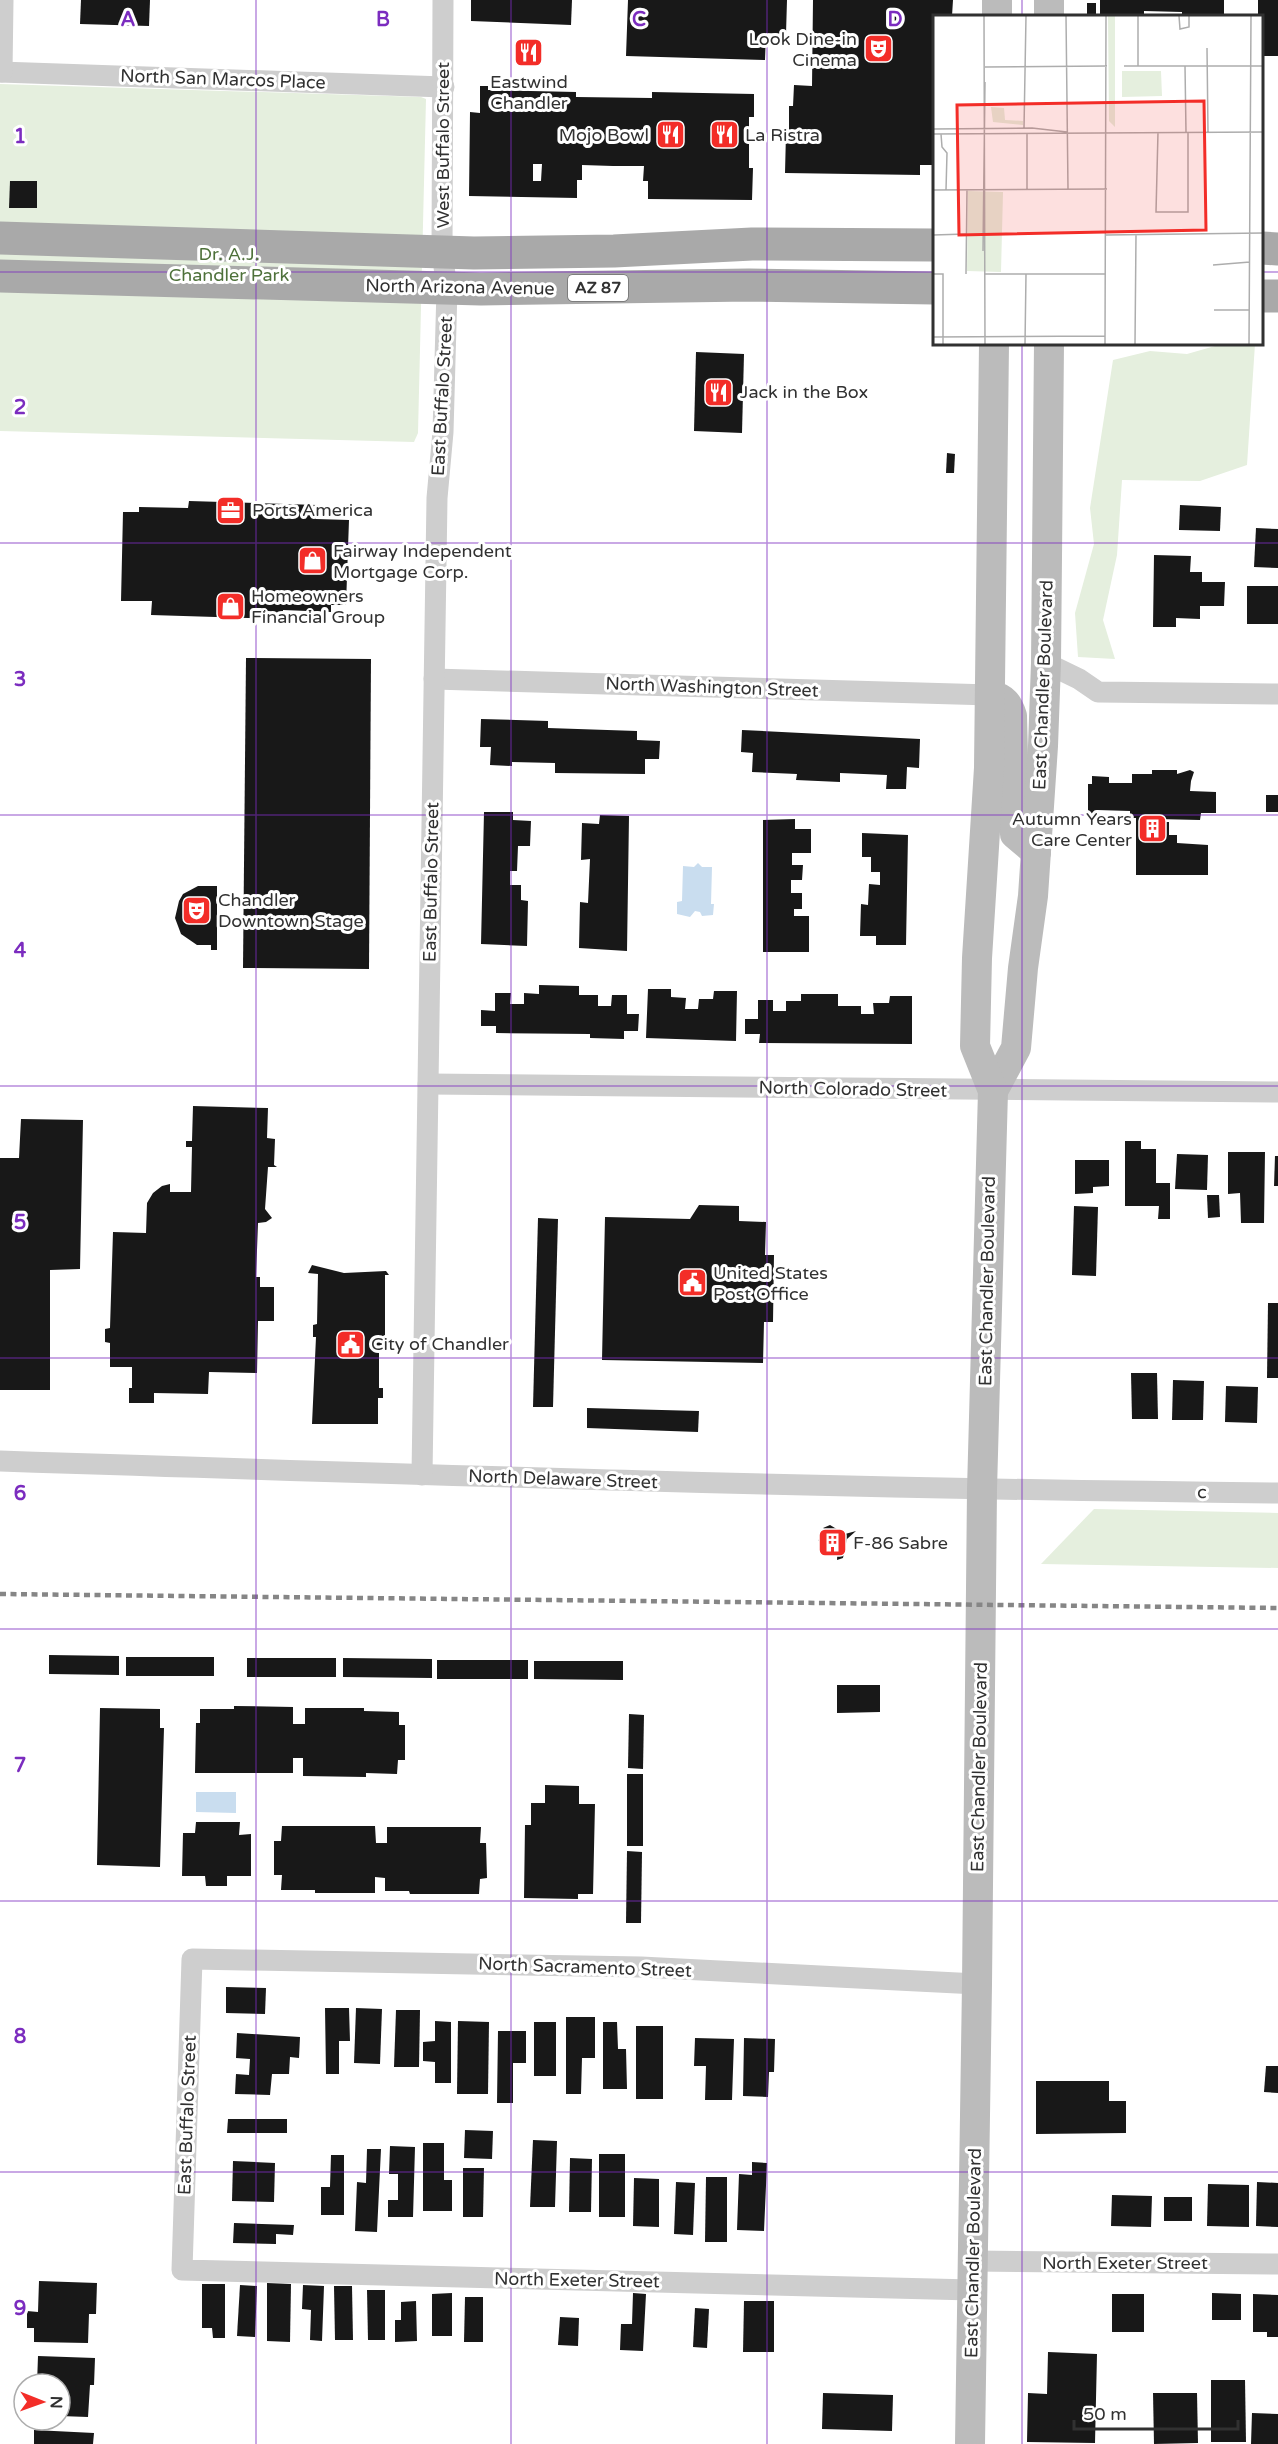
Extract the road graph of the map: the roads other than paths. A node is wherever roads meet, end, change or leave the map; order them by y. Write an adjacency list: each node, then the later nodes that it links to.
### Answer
1 (3, 0): 3 (street)
2 (443, 0): 4 (street, West Buffalo Street)
3 (1, 72): 4 (street, North San Marcos Place)
4 (444, 87): 7 (street, West Buffalo Street)
5 (11, 238): 7 (main road, North Arizona Avenue / AZ 87)
6 (933, 245): 7 (main road, North Arizona Avenue / AZ 87)
7 (442, 252): 10 (street, West Buffalo Street)
8 (10, 276): 10 (main road, North Arizona Avenue / AZ 87)
9 (933, 288): 10 (main road, North Arizona Avenue / AZ 87)
10 (447, 289): 14 (street, East Buffalo Street)
11 (994, 345): 15 (main road, East Chandler Boulevard)
12 (1049, 345): 13 (main road, East Chandler Boulevard)
13 (1046, 663): 16 (street); 17 (main road, East Chandler Boulevard)
14 (434, 679): 15 (street, North Washington Street); 18 (street, East Buffalo Street)
15 (991, 694): 17 (main road); 19 (main road, East Chandler Boulevard)
16 (1278, 694)
17 (1036, 852): 19 (main road, East Chandler Boulevard)
18 (428, 1084): 19 (street, North Colorado Street); 22 (street, East Buffalo Street)
19 (993, 1091): 20 (street, North Colorado Street); 23 (main road, East Chandler Boulevard)
20 (1278, 1092)
21 (0, 1461): 22 (street, North Delaware Street)
22 (422, 1475): 23 (street, North Delaware Street)
23 (982, 1490): 24 (street, North Delaware Street); 27 (main road, East Chandler Boulevard)
24 (1126, 1492): 25 (street, c)
25 (1278, 1493)
26 (192, 1959): 27 (street, North Sacramento Street); 29 (street, East Buffalo Street)
27 (977, 1984): 30 (main road, East Chandler Boulevard)
28 (1278, 2264): 30 (street, North Exeter Street)
29 (182, 2270): 30 (street, North Exeter Street)
30 (972, 2275): 31 (main road, East Chandler Boulevard)
31 (969, 2444)

